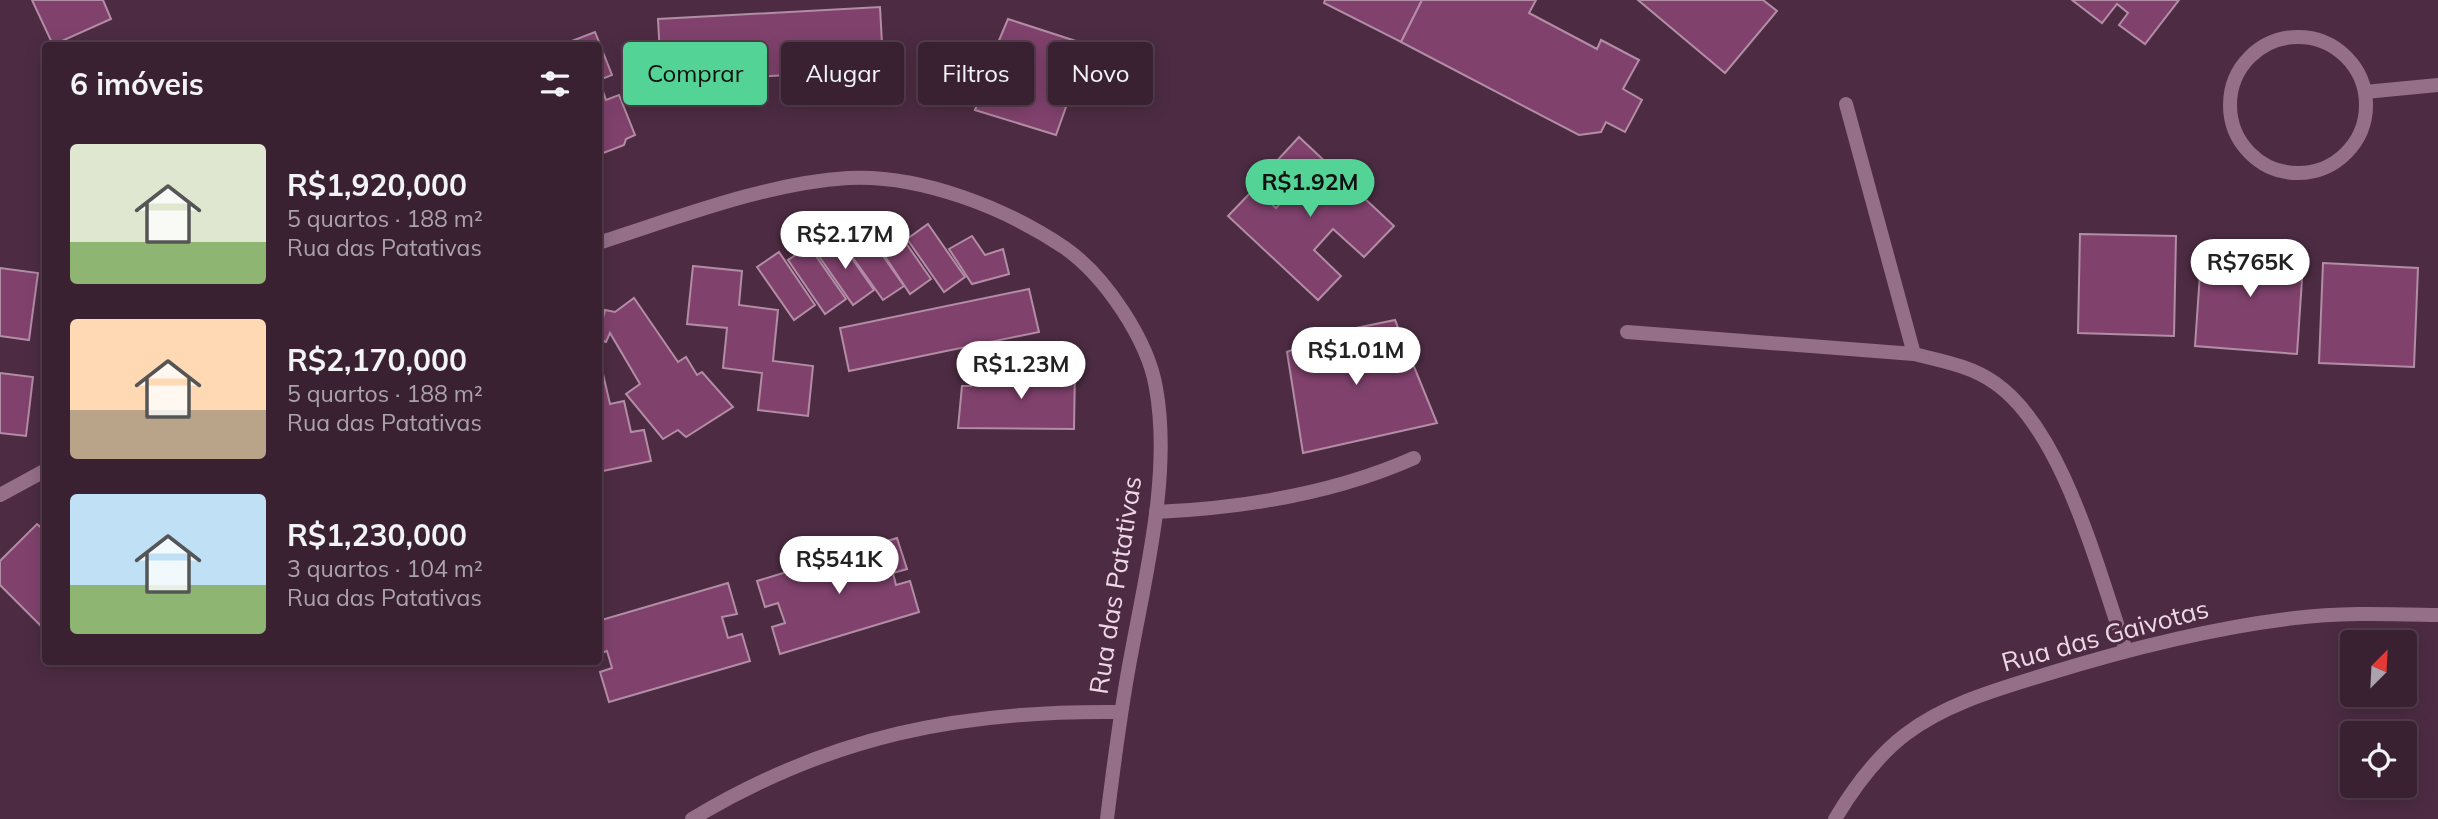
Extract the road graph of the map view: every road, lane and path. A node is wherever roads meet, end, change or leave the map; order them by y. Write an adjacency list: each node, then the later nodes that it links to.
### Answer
1 (2438, 85): 2 (street)
2 (2365, 92): 2 (street)
3 (1846, 104): 6 (street)
4 (602, 242): 10 (street, Rua das Patativas)
5 (1627, 332): 6 (street)
6 (1914, 354): 12 (street)
7 (1414, 458): 10 (street)
8 (42, 472): 9 (street)
9 (0, 495)
10 (1156, 512): 13 (street, Rua das Patativas)
11 (2438, 615): 12 (street, Rua das Gaivotas)
12 (2126, 650): 16 (street, Rua das Gaivotas)
13 (1120, 712): 14 (street); 15 (street, Rua das Patativas)
14 (692, 819)
15 (1107, 819)
16 (1835, 819)

